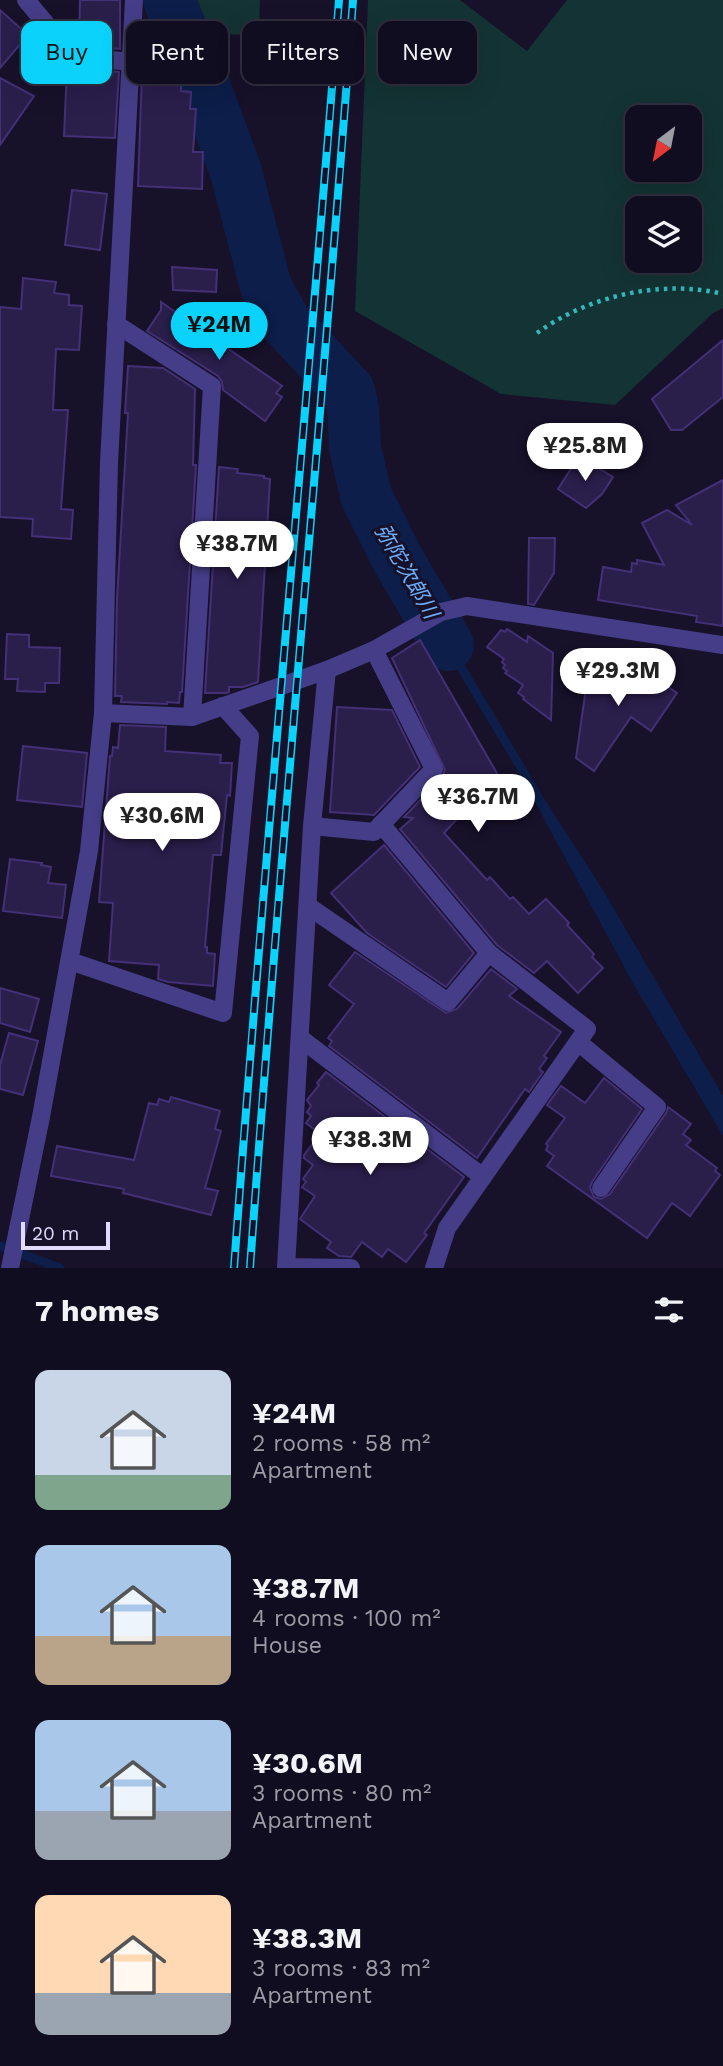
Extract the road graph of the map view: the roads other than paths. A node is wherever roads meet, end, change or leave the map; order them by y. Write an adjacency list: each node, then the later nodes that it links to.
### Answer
1 (26, 0): 4 (street)
2 (134, 0): 3 (street)
3 (133, 21)
4 (126, 61)
5 (130, 84): 6 (street)
6 (116, 324): 11 (street); 12 (street)
7 (723, 645): 8 (street)
8 (374, 650): 9 (street); 13 (street)
9 (327, 670): 10 (street); 14 (street)
10 (223, 706): 12 (street); 17 (street)
11 (103, 713): 12 (street); 17 (street)
12 (192, 717)
13 (382, 824): 14 (street); 16 (street)
14 (313, 826): 15 (street)
15 (307, 906): 16 (street); 18 (street)
16 (489, 953): 19 (street)
17 (70, 961): 22 (street)
18 (300, 1038): 20 (street); 24 (street)
19 (578, 1042): 20 (street); 21 (street)
20 (483, 1177): 25 (street)
21 (601, 1188)
22 (11, 1234): 23 (street)
23 (9, 1268)
24 (351, 1268)
25 (434, 1268)

